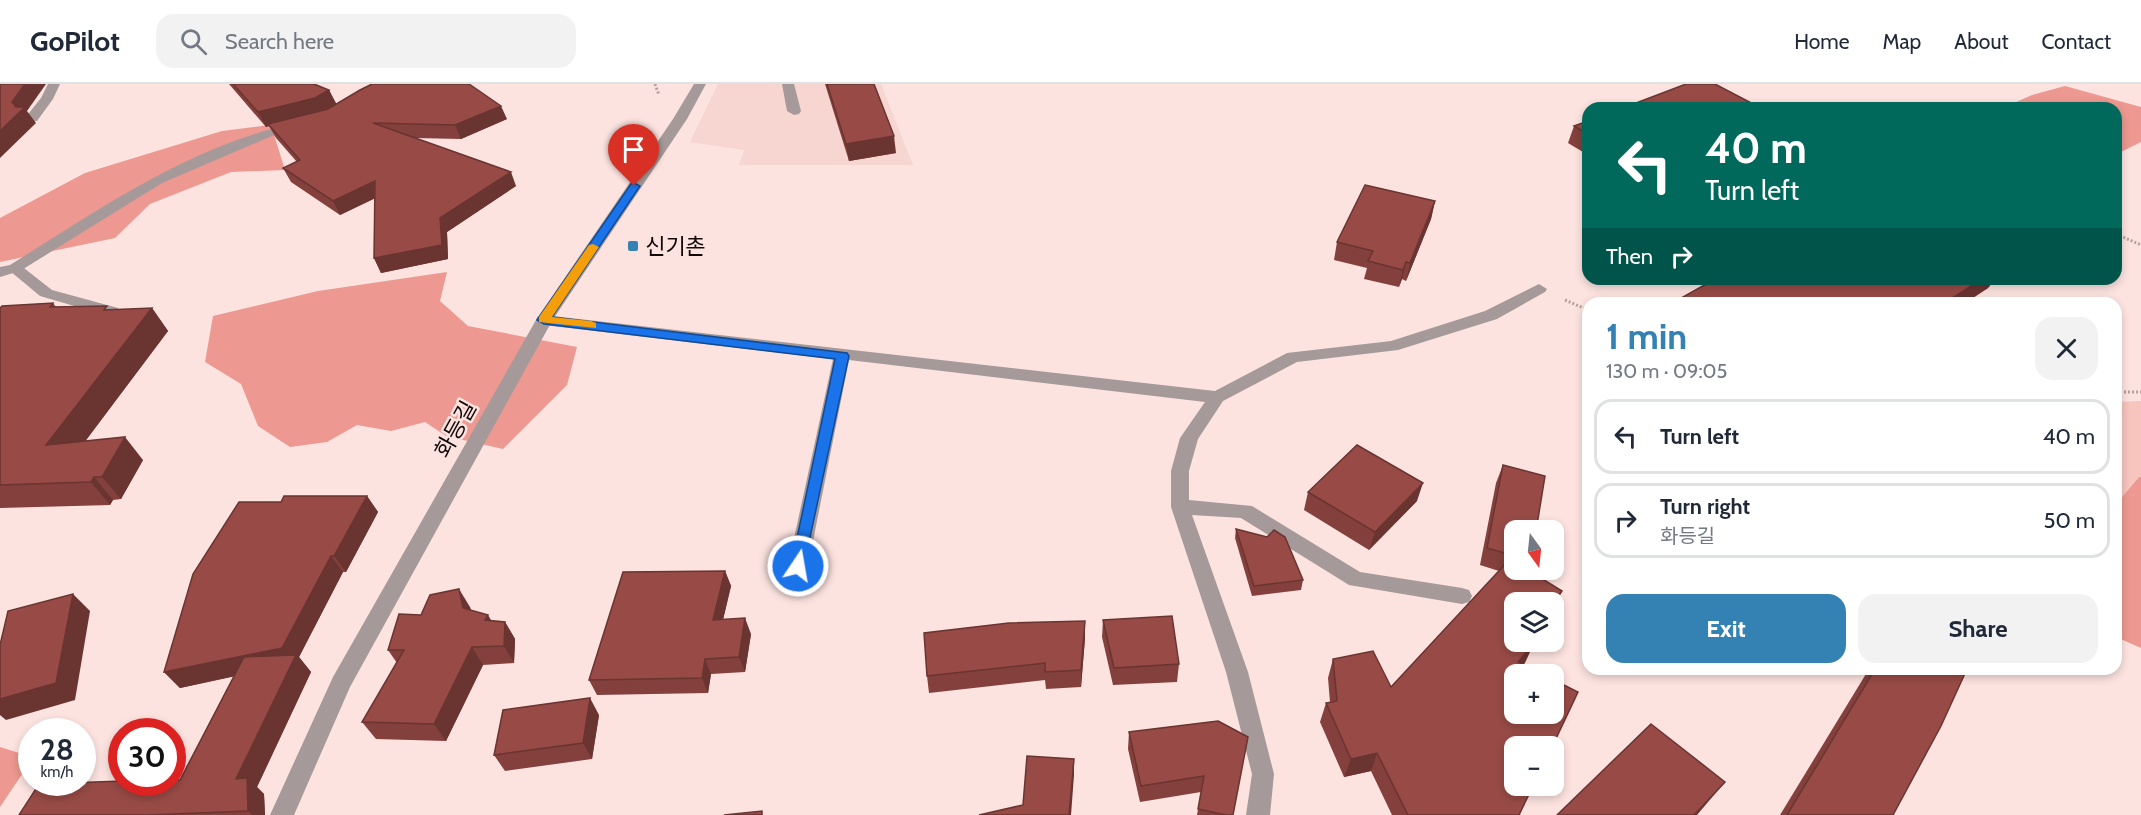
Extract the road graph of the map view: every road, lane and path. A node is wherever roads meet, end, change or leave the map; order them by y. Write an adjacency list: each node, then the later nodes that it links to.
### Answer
1 (54, 84): 5 (street)
2 (700, 84): 12 (street, 화등길)
3 (788, 84): 4 (street)
4 (794, 111)
5 (32, 118)
6 (308, 123): 9 (street)
7 (2122, 237): 8 (path)
8 (2141, 245)
9 (8, 270): 11 (street)
10 (1539, 289): 16 (street)
11 (116, 313)
12 (544, 320): 13 (street); 20 (street, 화등길)
13 (842, 356): 16 (street); 18 (street)
14 (2122, 392): 15 (path)
15 (2141, 392)
16 (1217, 397): 17 (street)
17 (1180, 507): 19 (street); 21 (street)
18 (798, 566)
19 (1462, 596)
20 (282, 815)
21 (1258, 815)

